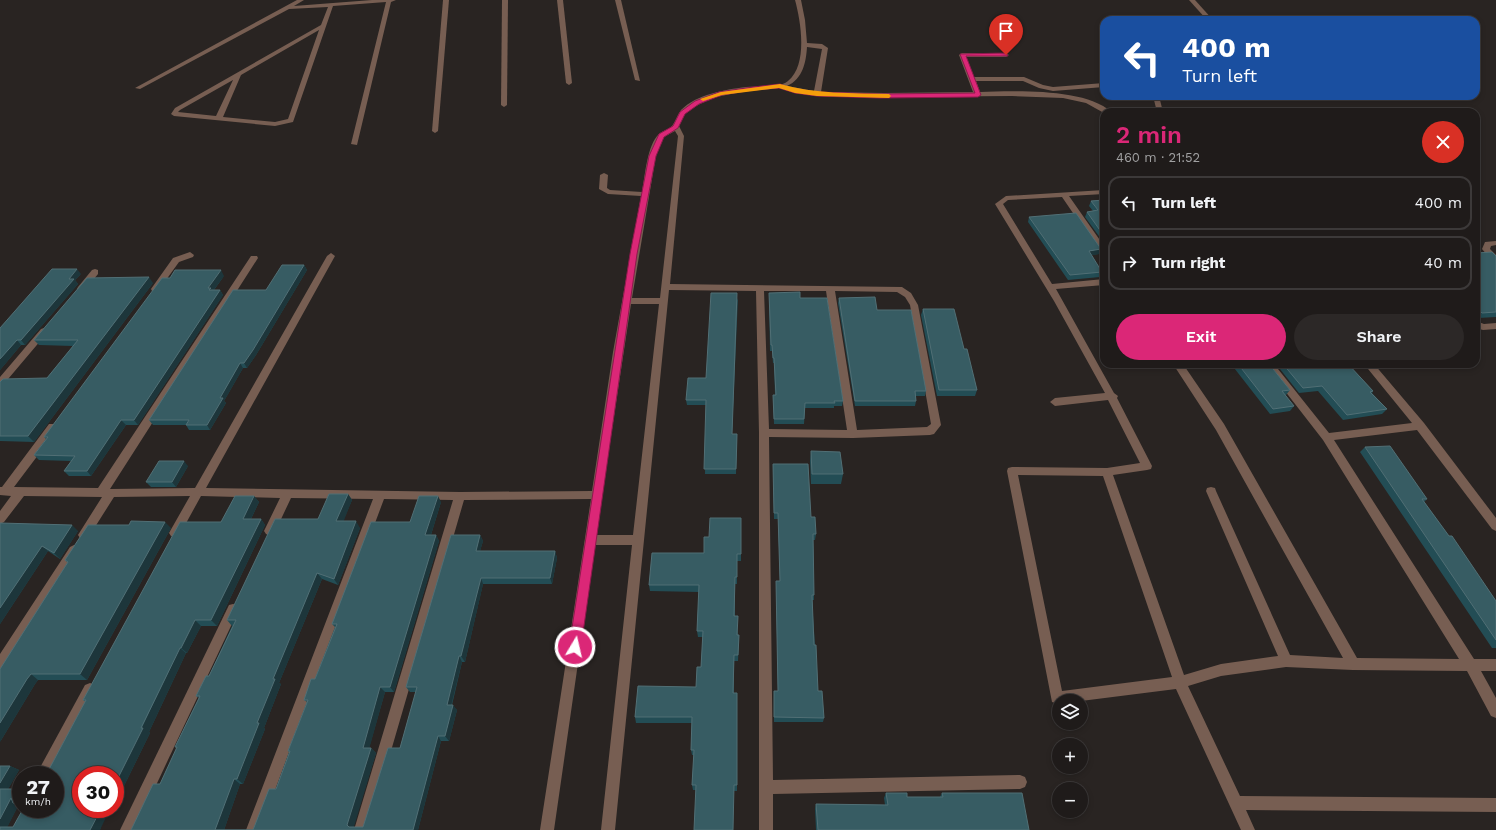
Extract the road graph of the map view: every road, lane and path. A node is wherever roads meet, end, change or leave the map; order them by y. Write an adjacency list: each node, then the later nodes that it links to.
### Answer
1 (301, 0): 11 (street)
2 (389, 0): 3 (street); 10 (street); 32 (street)
3 (393, 0)
4 (446, 0): 31 (street)
5 (505, 0): 27 (street)
6 (560, 0): 19 (street)
7 (618, 0): 18 (street)
8 (798, 0): 14 (street)
9 (1192, 0): 12 (street)
10 (331, 5): 11 (street); 13 (street)
11 (287, 8): 23 (street)
12 (1206, 16)
13 (323, 26): 16 (street); 29 (street)
14 (804, 45): 21 (street); 24 (street)
15 (1006, 55): 17 (street)
16 (238, 75): 29 (street); 29 (street)
17 (972, 79): 22 (street); 25 (street)
18 (638, 80)
19 (569, 83)
20 (1100, 84): 22 (street)
21 (780, 86): 24 (street); 30 (street)
22 (1076, 87): 26 (street)
23 (138, 88)
24 (817, 94): 25 (street)
25 (978, 95): 26 (street)
26 (1078, 97): 28 (street)
27 (504, 105)
28 (1101, 108)
29 (219, 118)
30 (676, 127): 35 (street); 46 (street)
31 (434, 131)
32 (355, 144)
33 (604, 175): 35 (street)
34 (1100, 192): 36 (street)
35 (645, 194): 51 (street)
36 (1064, 194): 38 (street); 45 (street)
37 (1496, 243): 42 (street)
38 (1100, 246)
39 (190, 255): 50 (street)
40 (331, 256): 71 (street)
41 (254, 258): 72 (street)
42 (1496, 260)
43 (95, 272): 49 (street)
44 (1100, 282): 45 (street)
45 (1051, 286): 60 (street)
46 (665, 287): 47 (street); 52 (street)
47 (760, 288): 48 (street); 64 (street)
48 (830, 288): 65 (street); 65 (street)
49 (75, 296)
50 (148, 297)
51 (628, 301): 52 (street); 75 (street)
52 (664, 301): 81 (street)
53 (50, 325): 59 (street)
54 (1480, 326): 55 (street)
55 (1496, 326)
56 (1181, 368): 85 (street)
57 (1273, 368): 66 (street)
58 (1372, 368): 63 (street)
59 (0, 383)
60 (1113, 396): 61 (street); 67 (street)
61 (1055, 402)
62 (61, 416): 68 (street)
63 (1420, 426): 66 (street); 78 (street)
64 (764, 433): 65 (street); 94 (street)
65 (854, 434)
66 (1327, 436): 88 (street)
67 (1106, 472): 90 (street); 90 (street)
68 (2, 491): 69 (street)
69 (21, 491): 72 (street); 77 (street)
70 (1211, 491): 84 (street)
71 (198, 492): 72 (street); 73 (street); 79 (street)
72 (106, 493): 86 (street)
73 (288, 493): 74 (street); 82 (street)
74 (380, 495): 76 (street); 98 (street)
75 (598, 495): 76 (street); 80 (street)
76 (460, 496): 99 (street)
77 (0, 519)
78 (1496, 526)
79 (171, 540)
80 (591, 540): 81 (street); 100 (street)
81 (639, 540): 101 (street)
82 (264, 544)
83 (236, 601): 97 (street)
84 (1286, 660): 85 (street); 90 (street)
85 (1354, 664): 88 (street)
86 (0, 665)
87 (1496, 665): 88 (street)
88 (1471, 666): 91 (street)
89 (96, 678): 92 (street)
90 (1180, 682): 95 (street)
91 (1496, 711)
92 (48, 766)
93 (1020, 782): 94 (street)
94 (766, 787): 102 (street)
95 (1236, 803): 96 (street); 103 (street)
96 (1496, 805)
97 (127, 830)
98 (253, 830)
99 (361, 830)
100 (548, 830)
101 (608, 830)
102 (766, 830)
103 (1248, 830)

